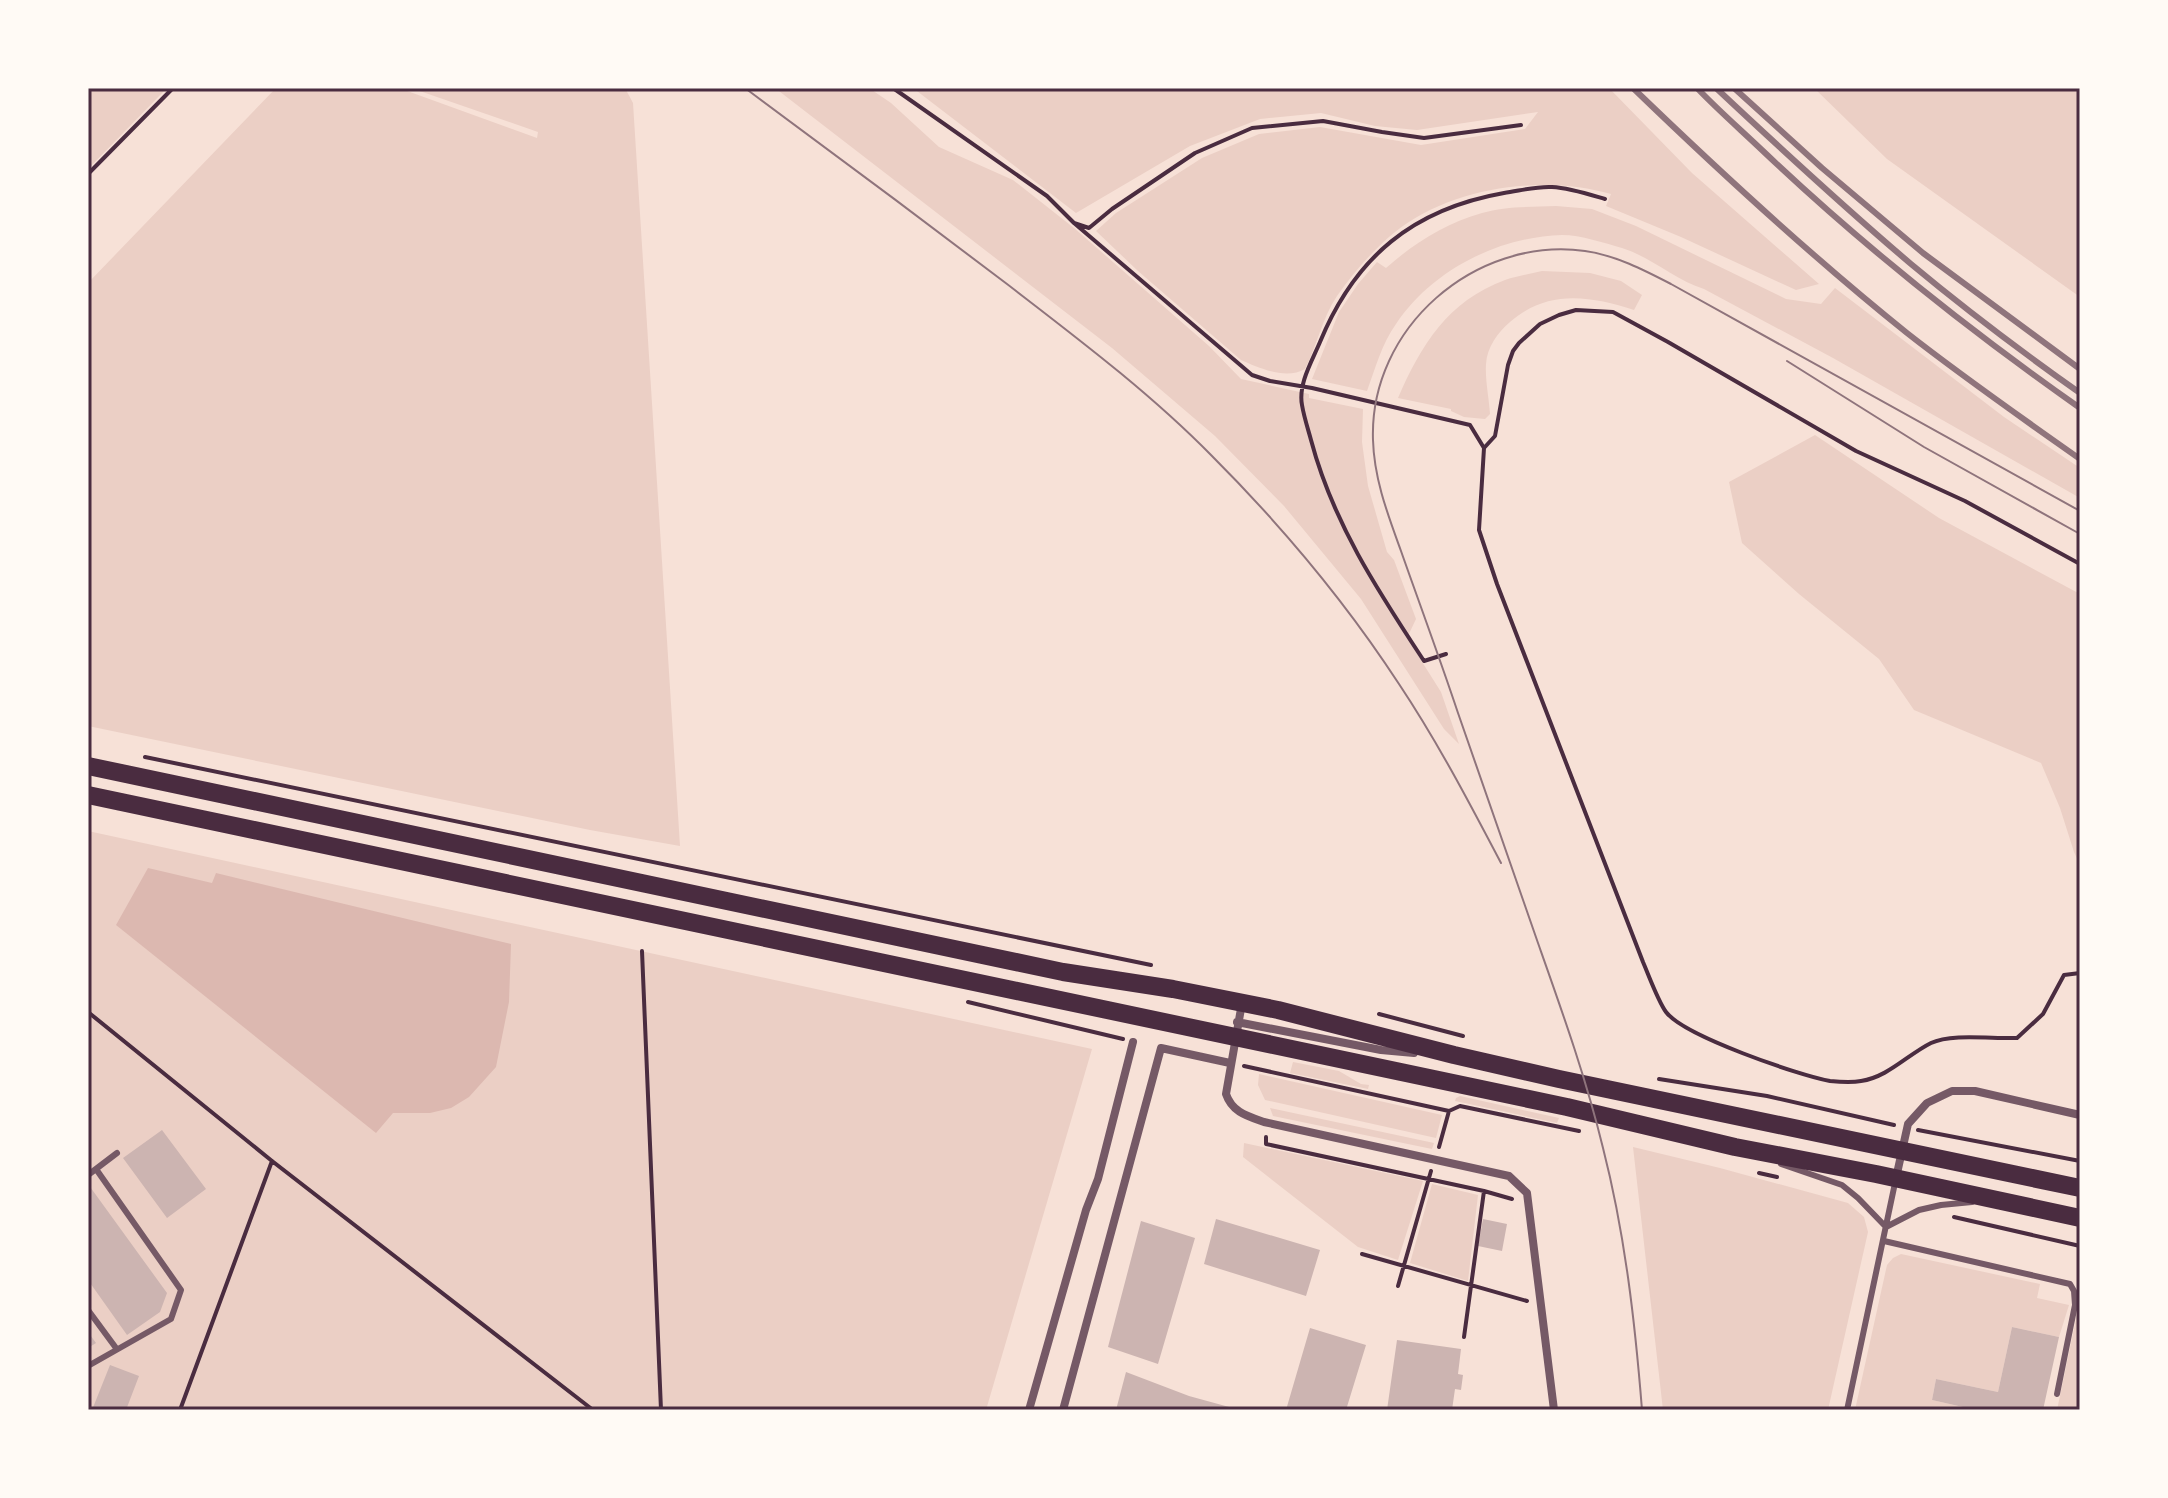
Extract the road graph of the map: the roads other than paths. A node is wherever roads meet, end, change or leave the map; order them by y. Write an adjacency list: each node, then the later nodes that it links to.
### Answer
1 (88, 766): 3 (main road)
2 (88, 795): 4 (main road)
3 (1242, 1003): 4 (street); 6 (main road)
4 (1236, 1030): 6 (street); 7 (street); 9 (main road)
5 (1133, 1042): 24 (street)
6 (1454, 1055): 10 (main road)
7 (1230, 1063): 25 (street); 26 (street)
8 (2080, 1115): 10 (street)
9 (1735, 1147): 14 (main road); 18 (lane)
10 (1902, 1151): 14 (street); 15 (main road)
11 (117, 1153): 12 (lane)
12 (96, 1169): 13 (lane); 21 (lane)
13 (88, 1175)
14 (1896, 1178): 16 (main road); 18 (lane)
15 (2080, 1188)
16 (1996, 1201): 17 (main road); 18 (lane)
17 (2080, 1218)
18 (1886, 1227): 19 (lane)
19 (1884, 1241): 23 (lane); 27 (lane)
20 (88, 1310): 21 (lane)
21 (116, 1348): 22 (lane)
22 (88, 1366)
23 (2057, 1394)
24 (1029, 1410)
25 (1063, 1410)
26 (1554, 1410)
27 (1847, 1410)

